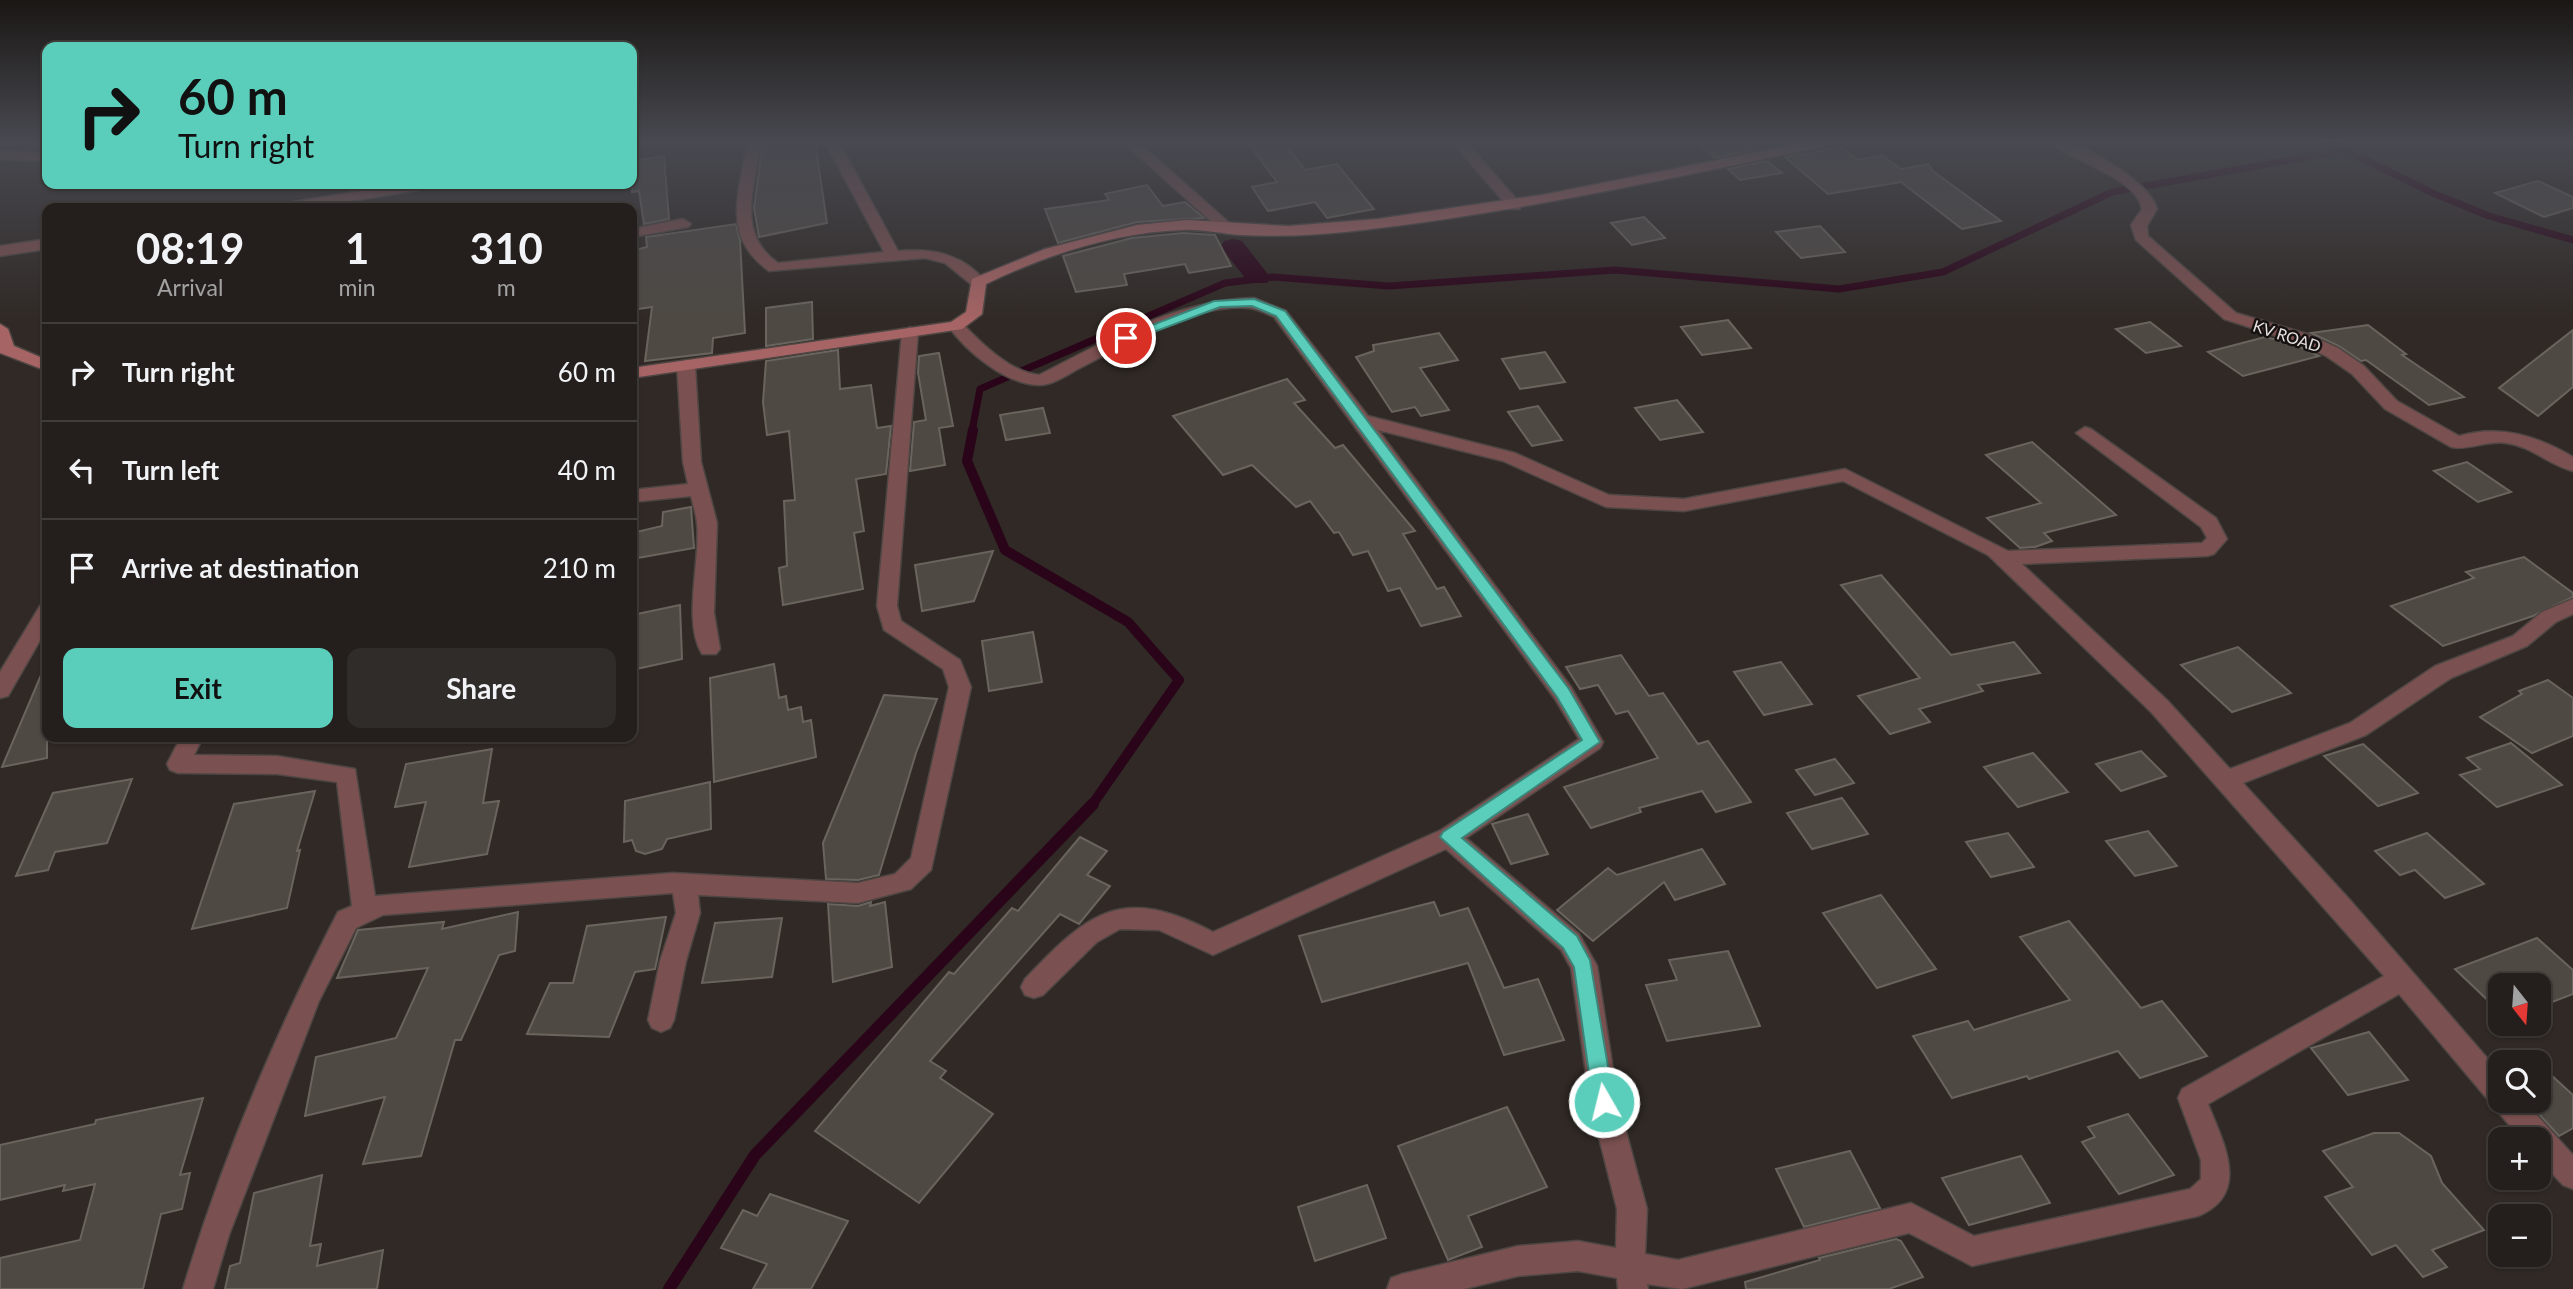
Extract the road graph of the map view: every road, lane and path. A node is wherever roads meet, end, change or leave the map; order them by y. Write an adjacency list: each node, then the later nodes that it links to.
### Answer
1 (745, 202): 13 (street)
2 (864, 202): 13 (street)
3 (1197, 202): 9 (street)
4 (1513, 202): 7 (street)
5 (1535, 202): 7 (street)
6 (2149, 202): 23 (street, KV ROAD)
7 (1516, 206): 9 (street)
8 (683, 224): 10 (street)
9 (1228, 230): 14 (street)
10 (637, 232)
11 (42, 245): 12 (street)
12 (0, 251)
13 (894, 257): 14 (street)
14 (978, 282): 15 (street)
15 (956, 326): 17 (street); 21 (street)
16 (0, 329): 18 (street)
17 (910, 332): 19 (street); 34 (street)
18 (42, 364)
19 (686, 365): 20 (street); 24 (street)
20 (637, 372)
21 (1362, 420): 26 (street); 33 (street)
22 (2085, 433): 26 (street)
23 (2573, 465)
24 (699, 489): 25 (street); 29 (street)
25 (637, 495)
26 (2003, 558): 32 (street)
27 (2573, 606): 32 (street)
28 (42, 619): 30 (street)
29 (709, 649)
30 (0, 690)
31 (189, 742): 35 (street)
32 (2226, 780): 36 (street)
33 (1449, 837): 37 (street); 44 (street)
34 (684, 883): 35 (street); 38 (street)
35 (365, 910): 45 (street)
36 (2402, 979): 39 (street); 44 (street)
37 (1034, 988)
38 (661, 1020)
39 (2488, 1080)
40 (2516, 1113): 41 (street)
41 (2529, 1127)
42 (2551, 1152): 43 (street)
43 (2573, 1175)
44 (1632, 1278): 46 (street)
45 (198, 1289)
46 (1402, 1289)

